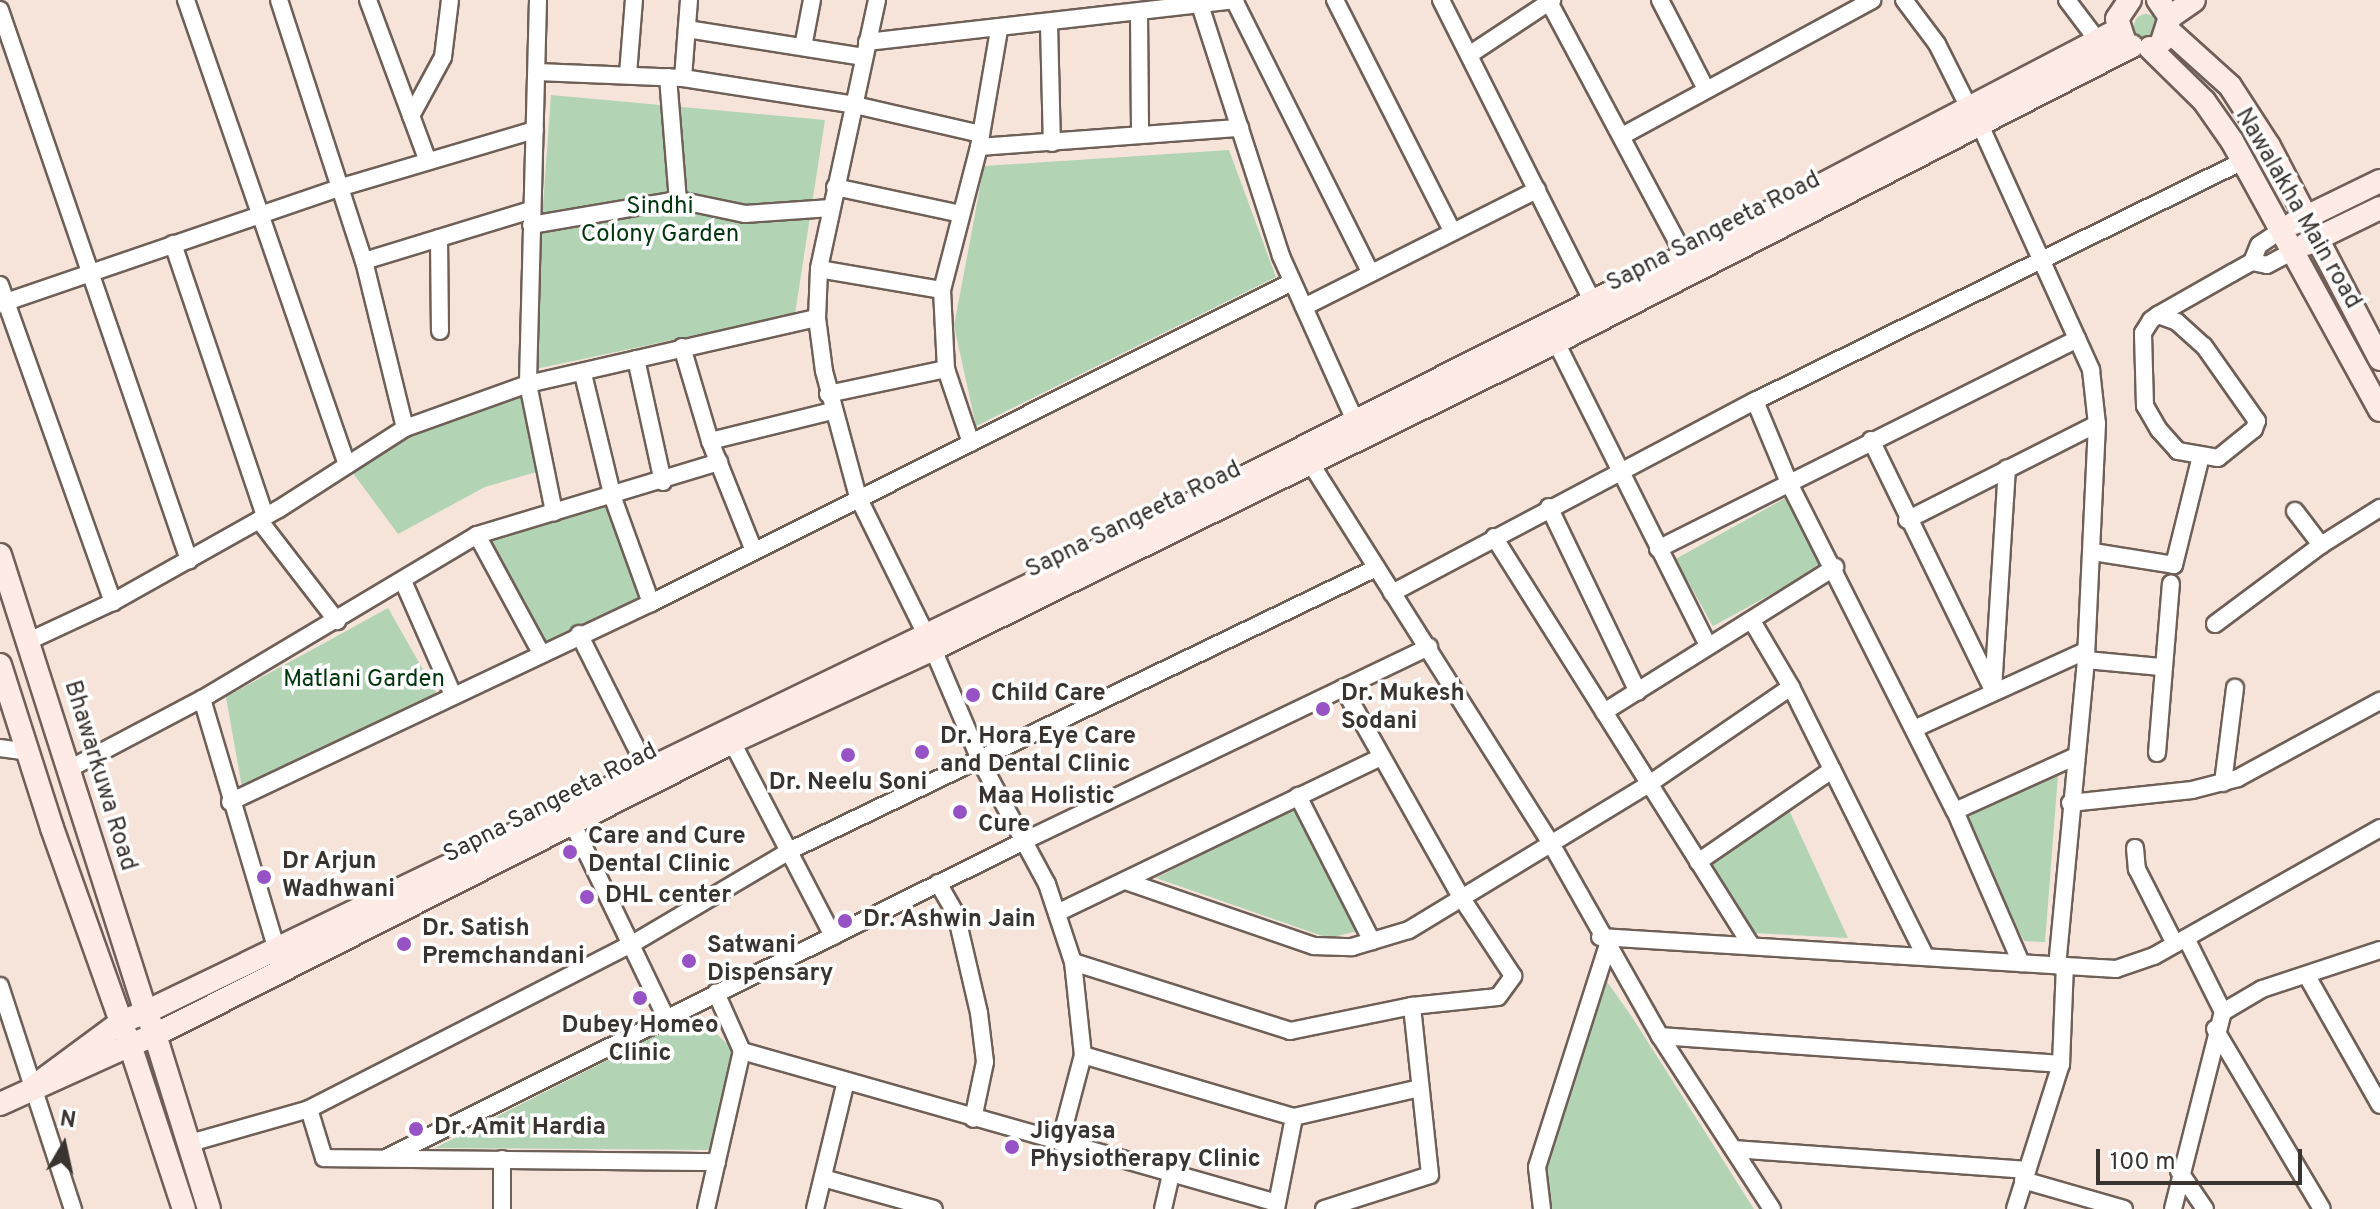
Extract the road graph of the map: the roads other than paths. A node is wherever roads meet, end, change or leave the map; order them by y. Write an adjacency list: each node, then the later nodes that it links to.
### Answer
1 (186, 0): 56 (street)
2 (279, 0): 48 (street)
3 (368, 0): 37 (street)
4 (450, 0): 37 (street)
5 (538, 0): 32 (street)
6 (634, 0): 33 (street)
7 (689, 0): 25 (street)
8 (812, 0): 29 (street)
9 (877, 0): 30 (street)
10 (1235, 0): 20 (street); 69 (street)
11 (1335, 0): 59 (street)
12 (1441, 0): 31 (street)
13 (1872, 0): 35 (street)
14 (1904, 0): 38 (street)
15 (2067, 0): 27 (street)
16 (2130, 0): 28 (main road)
17 (2194, 0): 22 (main road)
18 (1550, 1): 31 (street); 42 (street)
19 (1665, 2): 35 (street)
20 (1200, 5): 23 (street); 39 (street)
21 (0, 10): 70 (street)
22 (2164, 10): 28 (main road); 55 (main road, Nawalakha Main road)
23 (1139, 14): 24 (street); 41 (street)
24 (1049, 24): 26 (street); 44 (street)
25 (687, 29): 29 (street); 34 (street)
26 (999, 30): 30 (street); 43 (street)
27 (2098, 41): 28 (main road, Sapna Sangeeta Road); 38 (main road, Sapna Sangeeta Road)
28 (2133, 41): 38 (main road, Sapna Sangeeta Road); 46 (main road, Nawalakha Main road)
29 (803, 47): 30 (street)
30 (866, 50): 36 (street)
31 (1469, 55): 50 (street)
32 (537, 72): 33 (street); 40 (street)
33 (628, 74): 34 (street)
34 (675, 78): 36 (street); 51 (street)
35 (1706, 89): 42 (street)
36 (855, 105): 43 (street); 49 (street)
37 (411, 116): 45 (street)
38 (1975, 118): 64 (main road, Sapna Sangeeta Road); 65 (street); 81 (main road, Sapna Sangeeta Road)
39 (1240, 128): 41 (street); 71 (street)
40 (535, 130): 45 (street); 57 (street)
41 (1140, 133): 44 (street)
42 (1622, 136): 64 (street)
43 (980, 140): 44 (street); 54 (street)
44 (1052, 143)
45 (427, 159): 48 (street)
46 (2243, 161): 58 (main road, Nawalakha Main road); 65 (street)
47 (2380, 181): 55 (main road)
48 (342, 187): 56 (street); 66 (street)
49 (835, 187): 52 (street); 54 (street)
50 (1537, 190): 59 (street); 74 (street)
51 (678, 200): 52 (street); 57 (street)
52 (831, 208): 68 (street)
53 (2380, 208): 60 (main road)
54 (961, 214): 73 (street)
55 (2307, 215): 58 (main road); 60 (main road, Nawalakha Main road)
56 (259, 216): 62 (street); 100 (street)
57 (531, 218): 61 (street); 87 (street)
58 (2283, 229): 63 (main road, Nawalakha Main road); 67 (street)
59 (1452, 231): 69 (street)
60 (2317, 237): 63 (main road); 82 (main road, Nawalakha Main road)
61 (439, 238): 66 (street); 79 (street)
62 (173, 244): 70 (street); 111 (street)
63 (2293, 251): 67 (street); 90 (main road, Nawalakha Main road)
64 (1684, 255): 74 (main road, Sapna Sangeeta Road)
65 (2044, 259): 80 (street); 88 (street)
66 (364, 261): 93 (street)
67 (2252, 262): 77 (street)
68 (819, 269): 73 (street); 78 (street)
69 (1370, 272): 76 (street)
70 (92, 273): 75 (street); 120 (street)
71 (1292, 282): 76 (street); 96 (street)
72 (0, 285): 75 (street)
73 (942, 290): 85 (street)
74 (1593, 302): 91 (main road, Sapna Sangeeta Road)
75 (3, 303): 126 (street)
76 (1304, 307): 91 (street)
77 (2158, 315): 98 (street); 98 (street)
78 (817, 318): 83 (street); 89 (street)
79 (440, 331)
80 (2077, 339): 92 (street); 94 (street)
81 (1556, 342): 97 (main road, Sapna Sangeeta Road); 102 (street)
82 (2377, 346)
83 (682, 347): 84 (street); 95 (street)
84 (636, 359): 86 (street); 103 (street)
85 (946, 369): 89 (street); 96 (street)
86 (583, 374): 87 (street); 106 (street)
87 (528, 384): 93 (street); 110 (street)
88 (1755, 401): 102 (street); 104 (street)
89 (830, 402): 95 (street); 105 (street)
90 (2380, 410)
91 (1355, 421): 97 (main road, Sapna Sangeeta Road)
92 (2097, 424): 101 (street); 118 (street)
93 (405, 428): 100 (street)
94 (1871, 440): 104 (street); 112 (street)
95 (710, 441): 99 (street)
96 (971, 443): 105 (street)
97 (1306, 455): 122 (street); 133 (main road, Sapna Sangeeta Road)
98 (2201, 456): 118 (street)
99 (719, 462): 103 (street); 117 (street)
100 (347, 465): 111 (street)
101 (2007, 468): 112 (street); 143 (street)
102 (1620, 472): 107 (street); 116 (street)
103 (663, 482): 106 (street)
104 (1790, 485): 116 (street); 121 (street)
105 (858, 497): 117 (street); 133 (street)
106 (613, 498): 110 (street); 127 (street)
107 (1549, 507): 114 (street); 144 (street)
108 (2380, 508): 115 (street)
109 (2295, 511): 115 (street)
110 (554, 512): 113 (street)
111 (262, 518): 120 (street); 128 (street)
112 (1907, 520): 143 (street)
113 (477, 535): 123 (street); 136 (street)
114 (1494, 537): 125 (street); 148 (street)
115 (2321, 545): 130 (street)
116 (1658, 549): 134 (street)
117 (754, 551): 127 (street)
118 (2093, 552): 137 (street)
119 (0, 555): 132 (main road, Bhawarkuwa Road)
120 (189, 560): 126 (street)
121 (1835, 567): 129 (street); 149 (street)
122 (1376, 568): 125 (street); 156 (street)
123 (403, 581): 128 (street); 145 (street)
124 (2171, 584): 139 (street)
125 (1392, 593): 135 (street)
126 (113, 602): 132 (street)
127 (651, 603): 131 (street)
128 (337, 621): 146 (street)
129 (1752, 621): 134 (street); 140 (street)
130 (2215, 624)
131 (579, 634): 136 (street); 157 (street)
132 (31, 640): 158 (main road, Bhawarkuwa Road)
133 (929, 640): 150 (main road, Sapna Sangeeta Road); 156 (street); 157 (main road, Sapna Sangeeta Road)
134 (1708, 645): 144 (street)
135 (1429, 647): 141 (street); 169 (street)
136 (541, 653): 145 (street)
137 (2086, 655): 139 (street); 143 (street); 155 (street)
138 (0, 665): 152 (main road)
139 (2161, 667): 153 (street)
140 (1791, 687): 159 (street); 160 (street)
141 (1343, 688): 154 (street); 168 (street)
142 (2235, 688): 161 (street)
143 (1993, 690): 149 (street)
144 (1638, 692): 148 (street)
145 (453, 695): 163 (street)
146 (202, 699): 158 (street); 163 (street)
147 (2380, 701): 161 (street)
148 (1604, 712): 160 (street)
149 (1914, 729): 165 (street)
150 (732, 742): 166 (main road, Sapna Sangeeta Road); 171 (street)
151 (0, 748): 152 (street)
152 (28, 752): 196 (main road)
153 (2157, 753)
154 (1381, 757): 162 (street); 175 (street)
155 (2074, 757): 164 (street); 165 (street)
156 (981, 762): 168 (street); 171 (street)
157 (646, 767): 166 (main road, Sapna Sangeeta Road)
158 (69, 769): 193 (main road, Bhawarkuwa Road)
159 (1832, 770): 172 (street); 185 (street)
160 (1652, 782): 169 (street); 172 (street)
161 (2223, 783): 164 (street)
162 (1298, 796): 173 (street); 178 (street)
163 (230, 802): 183 (street)
164 (2070, 803): 188 (street)
165 (1955, 811): 187 (street)
166 (569, 815): 181 (street); 183 (main road, Sapna Sangeeta Road); 198 (main road, Sapna Sangeeta Road)
167 (2380, 828): 179 (street)
168 (1026, 840): 174 (street); 176 (street)
169 (1549, 840): 175 (street); 180 (street)
170 (2135, 848): 179 (street)
171 (789, 851): 177 (street); 181 (street)
172 (1698, 862): 182 (street)
173 (1128, 882): 176 (street); 178 (street)
174 (938, 883): 177 (street); 211 (street)
175 (1461, 897): 178 (street); 192 (street)
176 (1057, 913): 186 (street)
177 (833, 936): 191 (street)
178 (1372, 941)
179 (2180, 941): 188 (street); 194 (street)
180 (1604, 942): 182 (street); 199 (street); 232 (street)
181 (632, 944): 195 (street); 209 (street)
182 (1750, 944): 185 (street)
183 (276, 948): 193 (main road, Sapna Sangeeta Road)
184 (2380, 950): 189 (street)
185 (1924, 954): 187 (street)
186 (1073, 962): 192 (street); 202 (street)
187 (2021, 963): 188 (street)
188 (2061, 966): 203 (street)
189 (2307, 976): 194 (street); 208 (street)
190 (0, 986): 205 (street)
191 (716, 993): 195 (street); 201 (street)
192 (1412, 1006): 206 (street)
193 (146, 1012): 196 (main road, Sapna Sangeeta Road); 198 (main road, Bhawarkuwa Road)
194 (2223, 1012): 197 (street)
195 (666, 1018): 215 (street)
196 (121, 1022): 200 (main road); 205 (main road, Sapna Sangeeta Road)
197 (2215, 1029): 218 (street); 238 (street)
198 (155, 1035): 200 (main road, Sapna Sangeeta Road); 213 (main road, Bhawarkuwa Road)
199 (1660, 1036): 203 (street); 214 (street)
200 (130, 1045): 205 (main road, Sapna Sangeeta Road); 224 (main road)
201 (742, 1051): 204 (street); 217 (street)
202 (1083, 1055): 210 (street); 212 (street)
203 (2061, 1064): 220 (street)
204 (846, 1081): 211 (street); 221 (street)
205 (33, 1087): 207 (main road); 223 (street)
206 (1420, 1088): 210 (street); 231 (street)
207 (0, 1104)
208 (2380, 1105)
209 (309, 1109): 213 (street); 215 (street)
210 (1294, 1117): 222 (street)
211 (973, 1119): 212 (street)
212 (1060, 1142): 219 (street)
213 (190, 1143): 225 (main road, Bhawarkuwa Road)
214 (1734, 1149): 220 (street); 233 (street)
215 (386, 1158): 216 (street)
216 (502, 1159): 217 (street); 226 (street)
217 (717, 1162): 227 (street)
218 (2179, 1171): 236 (street); 237 (street)
219 (1171, 1173): 222 (street); 230 (street)
220 (2025, 1175): 234 (street); 235 (street)
221 (823, 1178): 228 (street); 229 (street)
222 (1276, 1206)
223 (73, 1209)
224 (184, 1209)
225 (209, 1209)
226 (502, 1209)
227 (706, 1209)
228 (815, 1209)
229 (934, 1209)
230 (1163, 1209)
231 (1324, 1209)
232 (1542, 1209)
233 (1772, 1209)
234 (2015, 1209)
235 (2124, 1209)
236 (2173, 1209)
237 (2205, 1209)
238 (2322, 1209)

